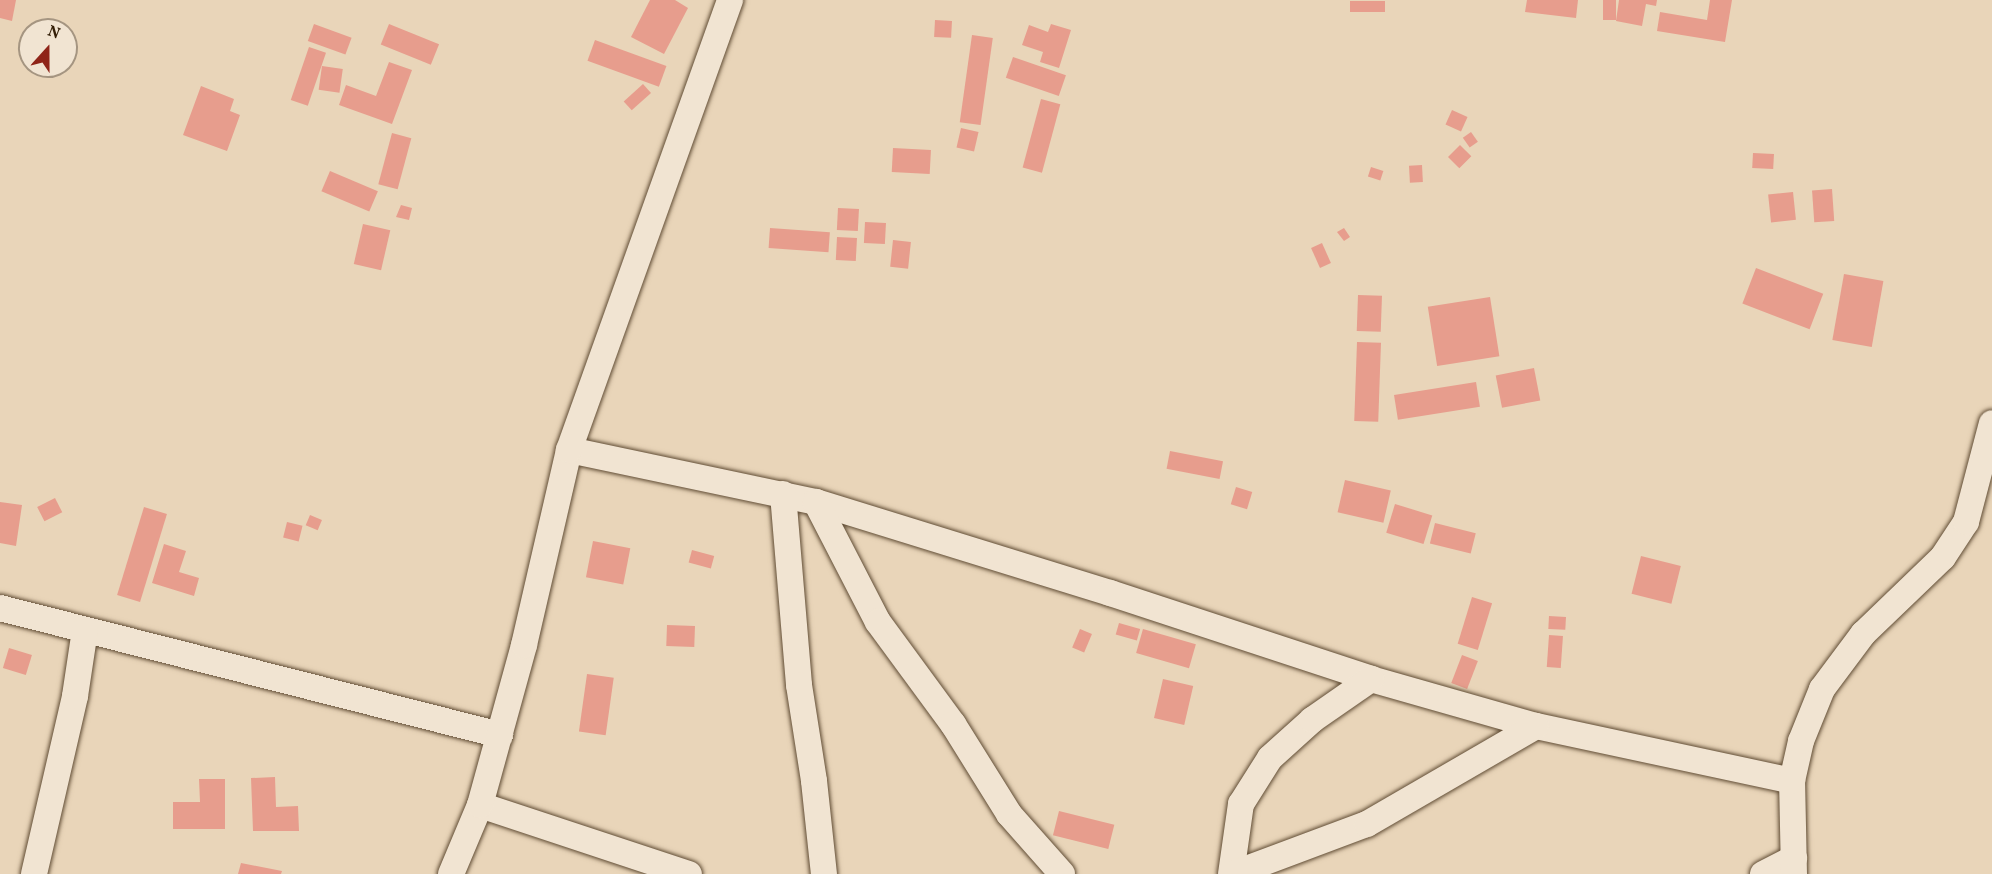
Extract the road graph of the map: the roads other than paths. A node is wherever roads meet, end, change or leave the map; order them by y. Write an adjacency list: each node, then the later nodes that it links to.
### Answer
1 (730, 0): 3 (street)
2 (1992, 423): 11 (street)
3 (569, 450): 4 (street); 10 (street)
4 (783, 494): 5 (street); 17 (street)
5 (816, 502): 8 (street); 18 (street)
6 (0, 608): 7 (street)
7 (85, 630): 10 (street); 14 (street)
8 (1371, 679): 9 (street); 19 (street)
9 (1536, 726): 11 (street); 19 (street)
10 (500, 735): 12 (street)
11 (1792, 781): 13 (street)
12 (480, 805): 15 (street); 16 (street)
13 (1794, 866): 20 (street)
14 (34, 874)
15 (451, 874)
16 (689, 874)
17 (824, 874)
18 (1062, 874)
19 (1232, 874)
20 (1763, 874)

